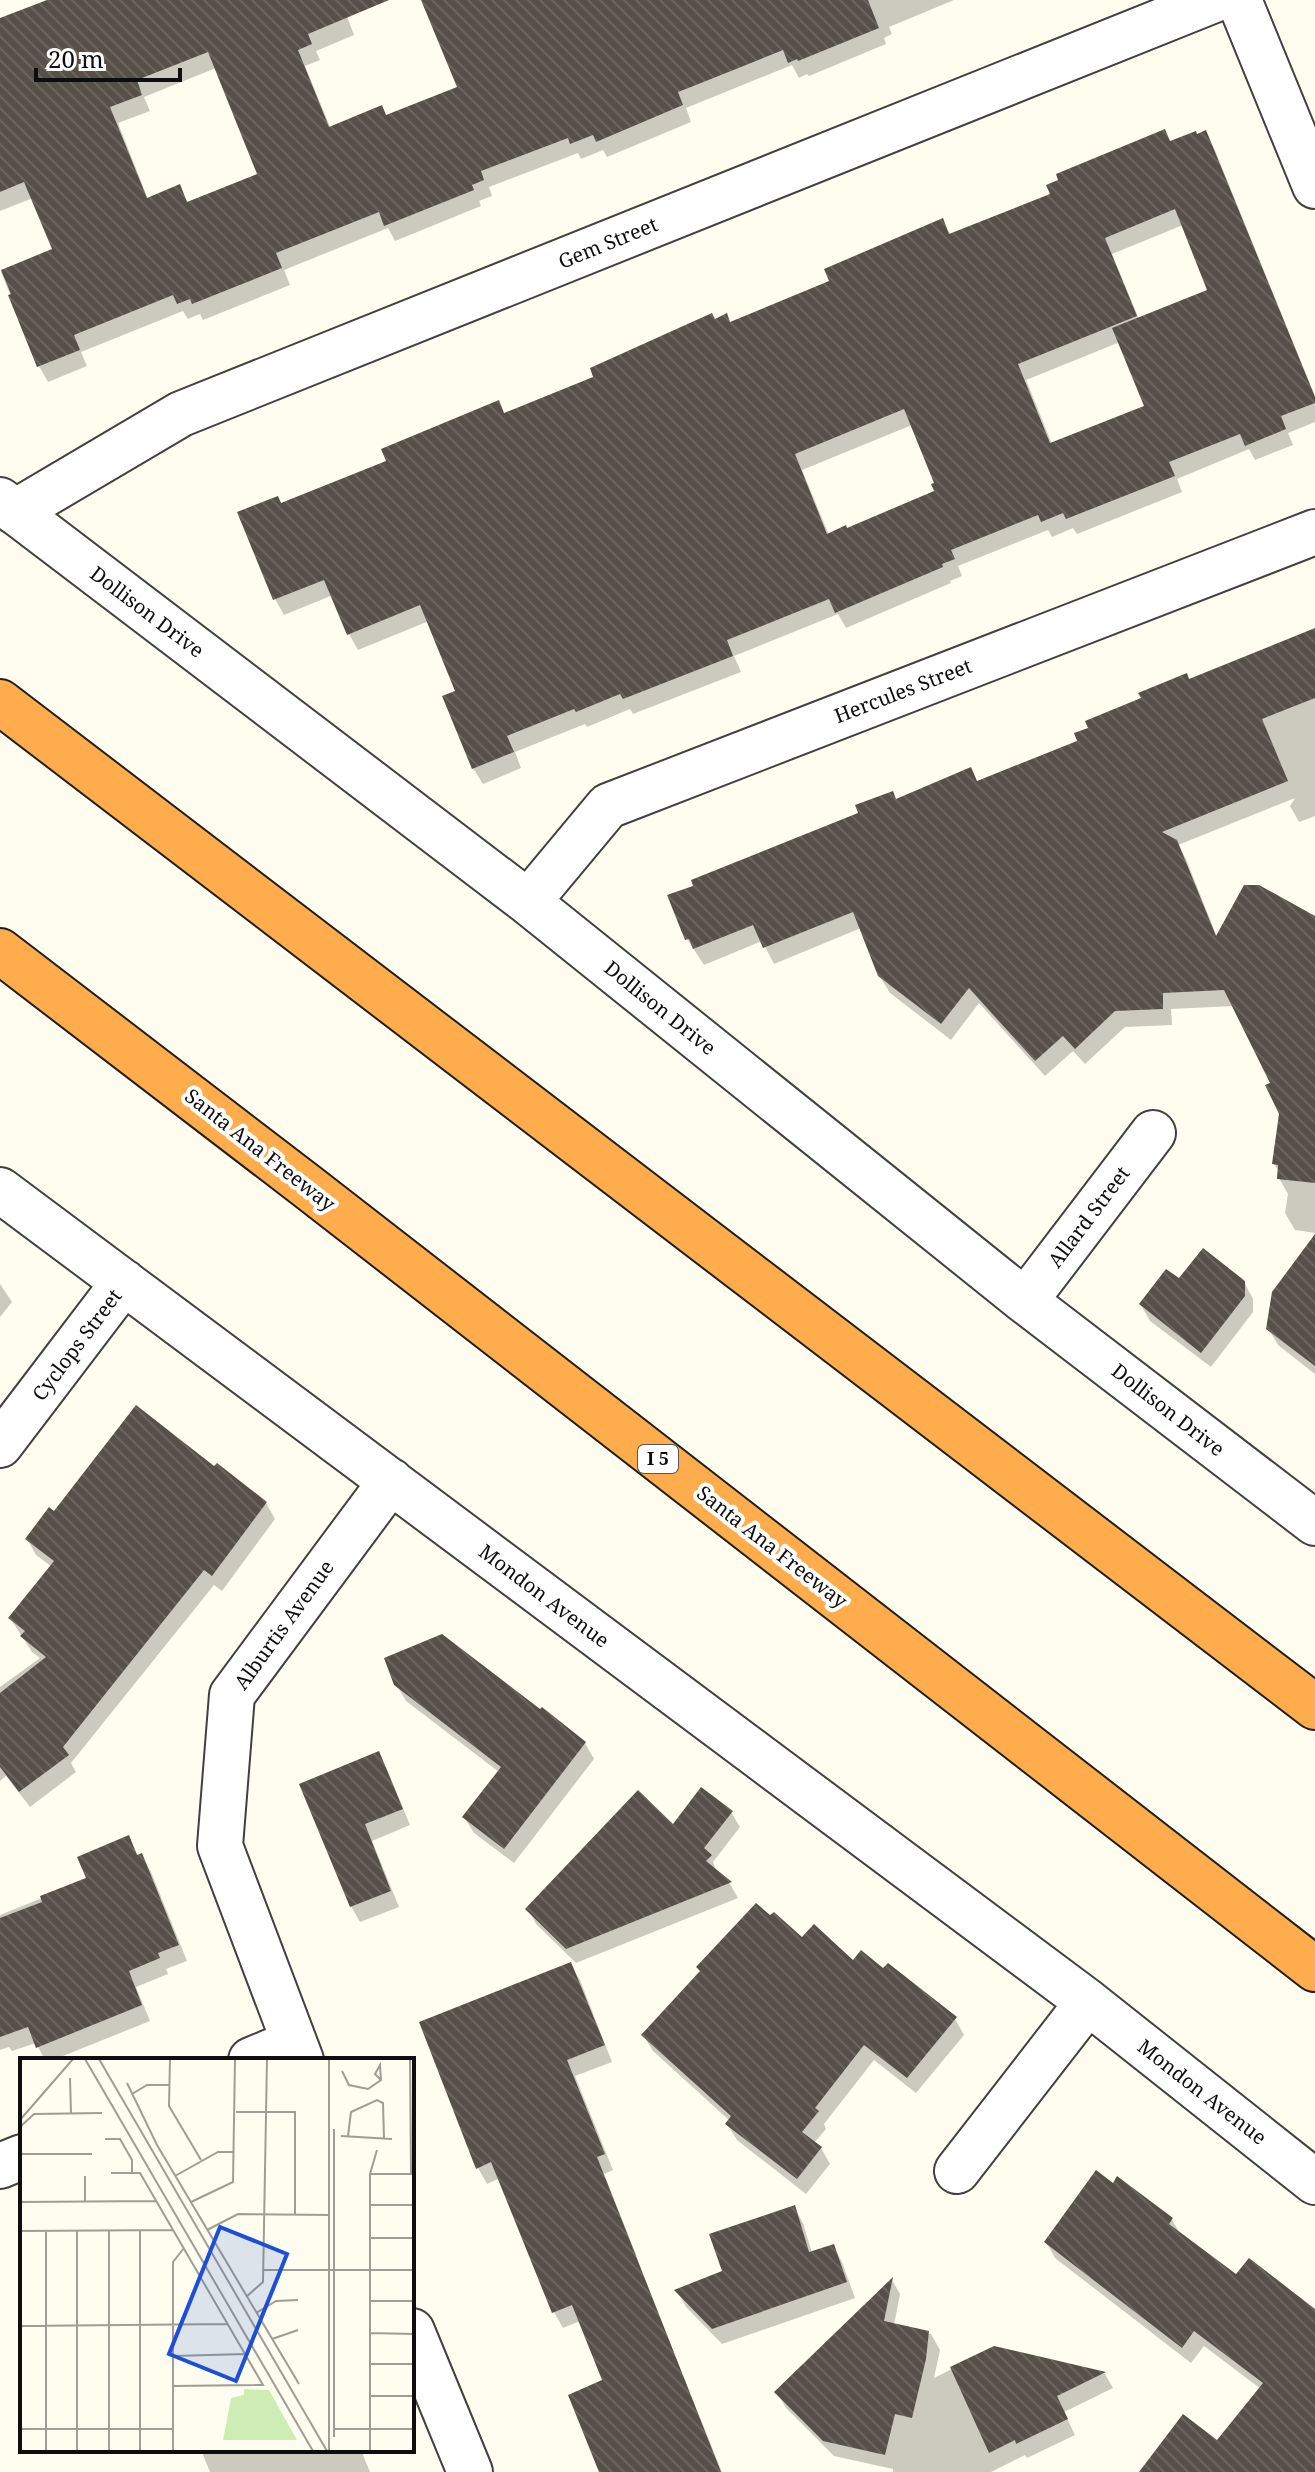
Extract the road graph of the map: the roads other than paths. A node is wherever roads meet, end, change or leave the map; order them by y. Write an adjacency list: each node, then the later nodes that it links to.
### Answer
1 (1214, 0): 4 (street, Gem Street)
2 (1239, 0): 3 (street)
3 (1315, 186)
4 (8, 506): 7 (street, Dollison Drive)
5 (1315, 532): 7 (street, Hercules Street)
6 (0, 702): 16 (highway)
7 (528, 902): 12 (street, Dollison Drive)
8 (0, 951): 17 (highway, Santa Ana Freeway / I 5)
9 (1153, 1133): 12 (street, Allard Street)
10 (0, 1190): 11 (street, Mondon Avenue)
11 (124, 1282): 13 (street, Cyclops Street); 14 (street, Mondon Avenue)
12 (1025, 1301): 15 (street, Dollison Drive)
13 (0, 1445)
14 (391, 1481): 18 (street, Mondon Avenue); 19 (street, Alburtis Avenue)
15 (1315, 1523)
16 (1315, 1707)
17 (1315, 1969)
18 (1088, 2002): 23 (street); 24 (street, Mondon Avenue)
19 (297, 2051): 20 (street)
20 (261, 2058)
21 (20, 2158): 22 (street)
22 (0, 2166)
23 (957, 2171)
24 (1315, 2182)
25 (414, 2336): 26 (street)
26 (470, 2472)

